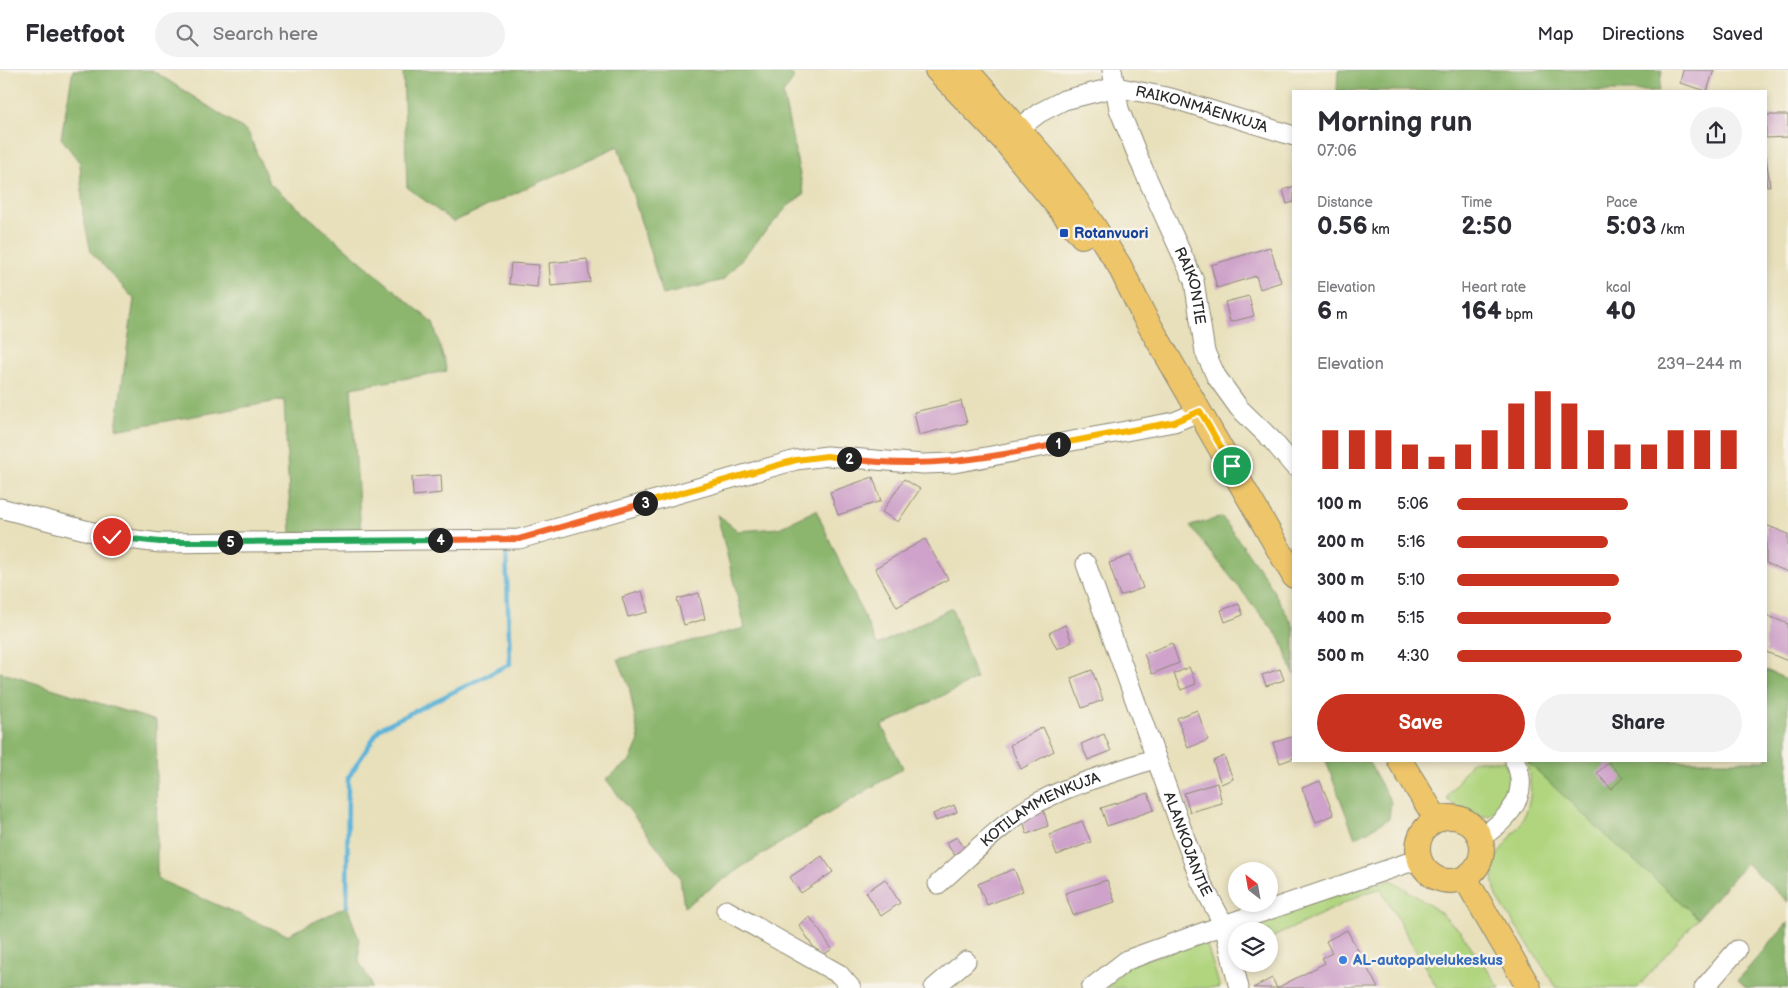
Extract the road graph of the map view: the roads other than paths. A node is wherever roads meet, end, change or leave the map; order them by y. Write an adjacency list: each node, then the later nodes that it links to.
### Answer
1 (937, 70): 4 (main road)
2 (966, 70): 4 (main road)
3 (1114, 79): 4 (street, RAIKONMÄENKUJA); 5 (street, RAIKONMÄENKUJA); 7 (street, RAIKONTIE)
4 (1012, 134): 6 (main road)
5 (1292, 135)
6 (1200, 411): 8 (street); 10 (main road)
7 (1292, 464)
8 (0, 508)
9 (1086, 564): 11 (street, ALANKOJANTIE)
10 (1292, 572)
11 (1156, 758): 18 (street, KOTILAMMENKUJA); 20 (street, ALANKOJANTIE)
12 (1401, 762): 14 (main road)
13 (1515, 762): 15 (street)
14 (1436, 820): 15 (main road); 16 (main road)
15 (1480, 838): 17 (main road)
16 (1420, 860): 17 (main road); 20 (street)
17 (1465, 878): 27 (main road)
18 (938, 884)
19 (726, 910): 23 (street)
20 (1224, 926): 25 (street); 26 (street, ALANKOJANTIE)
21 (1737, 950): 28 (street)
22 (966, 961): 24 (street)
23 (851, 988)
24 (934, 988)
25 (1091, 988)
26 (1239, 988)
27 (1529, 988)
28 (1704, 988)

